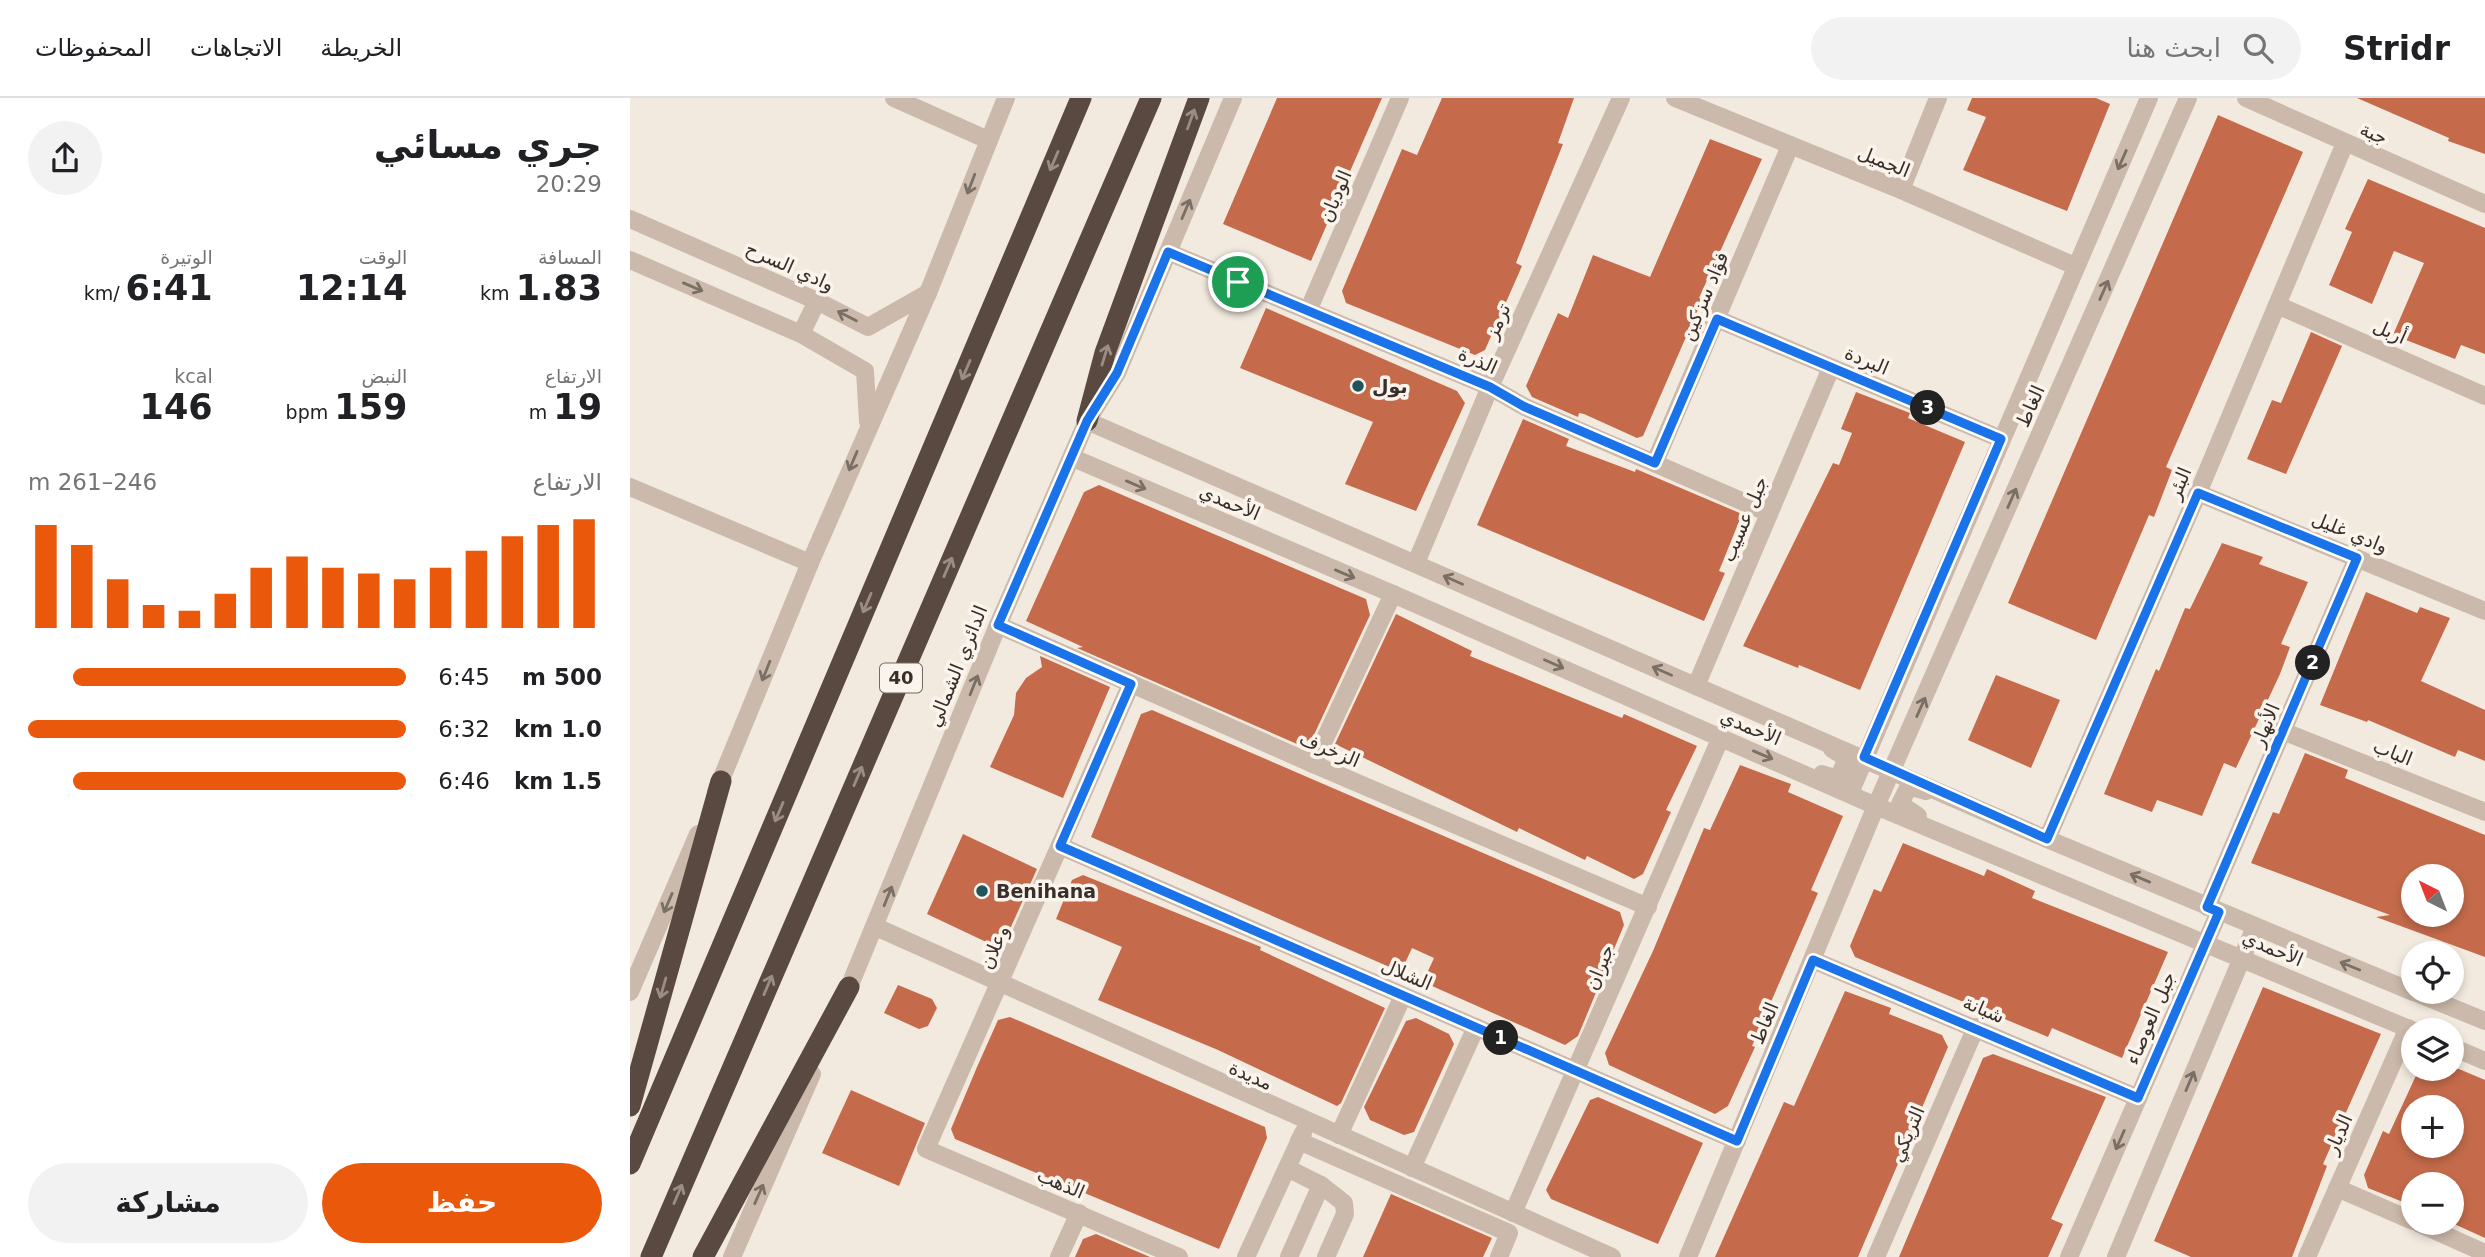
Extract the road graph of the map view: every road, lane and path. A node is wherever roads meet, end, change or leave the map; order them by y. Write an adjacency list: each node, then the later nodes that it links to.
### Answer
1 (894, 98): 14 (street)
2 (1006, 98): 14 (street)
3 (1081, 98): 91 (highway, one-way to 91)
4 (1151, 98): 101 (highway, 40, one-way to 4)
5 (1199, 98): 32 (highway, one-way to 5)
6 (1233, 98): 20 (street, الدائري الشمالي, one-way to 6)
7 (1400, 98): 26 (street, الوديان)
8 (1621, 98): 30 (street, ترمز)
9 (1675, 98): 16 (street, الجميل)
10 (1938, 98): 17 (street)
11 (2149, 98): 22 (street, الغاط, one-way to 22)
12 (2188, 98): 54 (street, الغاط, one-way to 12)
13 (2246, 98): 15 (street, جبة)
14 (988, 141): 23 (street, one-way to 23)
15 (2345, 143): 18 (street, جبة); 25 (street, البئر)
16 (1790, 146): 17 (street, الجميل); 27 (street, فؤاد سزكين)
17 (1901, 190): 22 (street, الجميل)
18 (2485, 204)
19 (630, 219): 24 (street, وادي السرح)
20 (1168, 252): 26 (street, الذرة); 32 (street, الدائري الشمالي)
21 (630, 260): 28 (street, one-way to 28)
22 (2075, 266): 34 (street, الغاط)
23 (928, 293): 24 (street, وادي السرح, one-way to 24); 33 (street)
24 (817, 301): 28 (street)
25 (2277, 305): 31 (street, أربل); 38 (street, البئر)
26 (1308, 311): 30 (street, الذرة)
27 (1717, 319): 29 (street, البردة); 36 (street, فؤاد سزكين)
28 (801, 334): 33 (street)
29 (1831, 368): 34 (street, البردة); 39 (street, جبل عسيب)
30 (1490, 387): 36 (street, الذرة); 42 (street, ترمز)
31 (2485, 396)
32 (1087, 421): 35 (street, الدائري الشمالي); 42 (street, الأحمدي)
33 (868, 425): 41 (street, one-way to 41)
34 (2001, 439): 51 (street, الغاط)
35 (1073, 458): 43 (street, الأحمدي, one-way to 43); 45 (street, الدائري الشمالي)
36 (1655, 463): 39 (street, الذرة)
37 (630, 486): 41 (street)
38 (2198, 493): 40 (street, وادي غليل); 61 (street, البئر)
39 (1769, 513): 47 (street, جبل عسيب)
40 (2357, 558): 44 (street, وادي غليل); 48 (street, الأنهار)
41 (810, 563): 55 (street, one-way to 55)
42 (1416, 563): 47 (street, الأحمدي, one-way to 42)
43 (1393, 594): 50 (street, الأحمدي, one-way to 50); 52 (street)
44 (2485, 611)
45 (998, 625): 46 (street, الزخرف); 65 (street, الدائري الشمالي, one-way to 45)
46 (1131, 684): 52 (street, الزخرف); 62 (street, وعلان)
47 (1696, 687): 49 (street, الأحمدي)
48 (2285, 732): 59 (street, الباب); 64 (street, الأنهار)
49 (1809, 735): 51 (street, الأحمدي); 53 (street)
50 (1721, 737): 53 (street, الأحمدي, one-way to 53); 63 (street, جبران)
51 (1864, 757): 54 (street, الأحمدي); 56 (street, الغاط)
52 (1312, 764): 63 (street, الزخرف)
53 (1791, 767): 56 (street, الأحمدي)
54 (1893, 769): 57 (street, الأحمدي); 58 (street, الغاط)
55 (721, 781): 73 (street, one-way to 73); 85 (highway, one-way to 85)
56 (1850, 793): 58 (street, الأحمدي)
57 (1957, 798): 60 (street); 61 (street, الأحمدي)
58 (1876, 806): 60 (street, الأحمدي); 69 (street, الغاط)
59 (2485, 812)
60 (1942, 833): 67 (street, الأحمدي)
61 (2047, 839): 64 (street, الأحمدي, one-way to 61)
62 (1060, 846): 70 (street, وعلان); 74 (street, الشلال)
63 (1647, 907): 83 (street, جبران)
64 (2213, 909): 66 (street, الأحمدي); 67 (street, جبل العوصاء)
65 (876, 927): 70 (street, مديدة); 71 (street, الدائري الشمالي)
66 (2255, 927): 68 (street); 72 (street, الأحمدي, one-way to 66)
67 (2205, 943): 68 (street, الأحمدي); 84 (street, جبل العوصاء)
68 (2242, 958): 77 (street, الأحمدي); 114 (street, one-way to 68)
69 (1813, 960): 79 (street, شبانة); 89 (street, الغاط)
70 (1000, 985): 86 (street, مديدة); 90 (street, وعلان)
71 (849, 987): 102 (highway); 103 (street, الدائري الشمالي, one-way to 71)
72 (2401, 987)
73 (630, 992)
74 (1403, 996): 78 (street, الشلال); 87 (street)
75 (2443, 1004): 76 (street, الأحمدي)
76 (2485, 1021)
77 (2401, 1026)
78 (1476, 1027): 83 (street, الشلال); 93 (street)
79 (1976, 1027): 84 (street, شبانة); 112 (street, التريكي)
80 (2401, 1051): 95 (street, الديار)
81 (2464, 1052): 82 (street)
82 (2485, 1061)
83 (1577, 1071): 89 (street, الشلال); 97 (street, جبران)
84 (2138, 1098): 113 (street, جبل العوصاء, one-way to 113)
85 (630, 1106)
86 (1307, 1123): 87 (street, مديدة); 88 (street)
87 (1339, 1136): 93 (street, مديدة)
88 (1299, 1141): 92 (street); 109 (street)
89 (1737, 1141): 111 (street, الغاط)
90 (926, 1149): 96 (street, الذهب)
91 (630, 1164)
92 (1287, 1168): 94 (street); 106 (street)
93 (1412, 1168): 97 (street, مديدة)
94 (1321, 1185): 107 (street); 108 (street)
95 (2337, 1188): 98 (street); 115 (street, الديار)
96 (1079, 1213): 104 (street); 105 (street, الذهب)
97 (1513, 1213): 110 (street, مديدة)
98 (2401, 1216)
99 (2445, 1235): 100 (street)
100 (2485, 1253)
101 (652, 1257)
102 (703, 1257)
103 (732, 1257)
104 (1059, 1257)
105 (1179, 1257)
106 (1246, 1257)
107 (1289, 1257)
108 (1326, 1257)
109 (1499, 1257)
110 (1612, 1257)
111 (1688, 1257)
112 (1876, 1257)
113 (2068, 1257)
114 (2116, 1257)
115 (2307, 1257)

